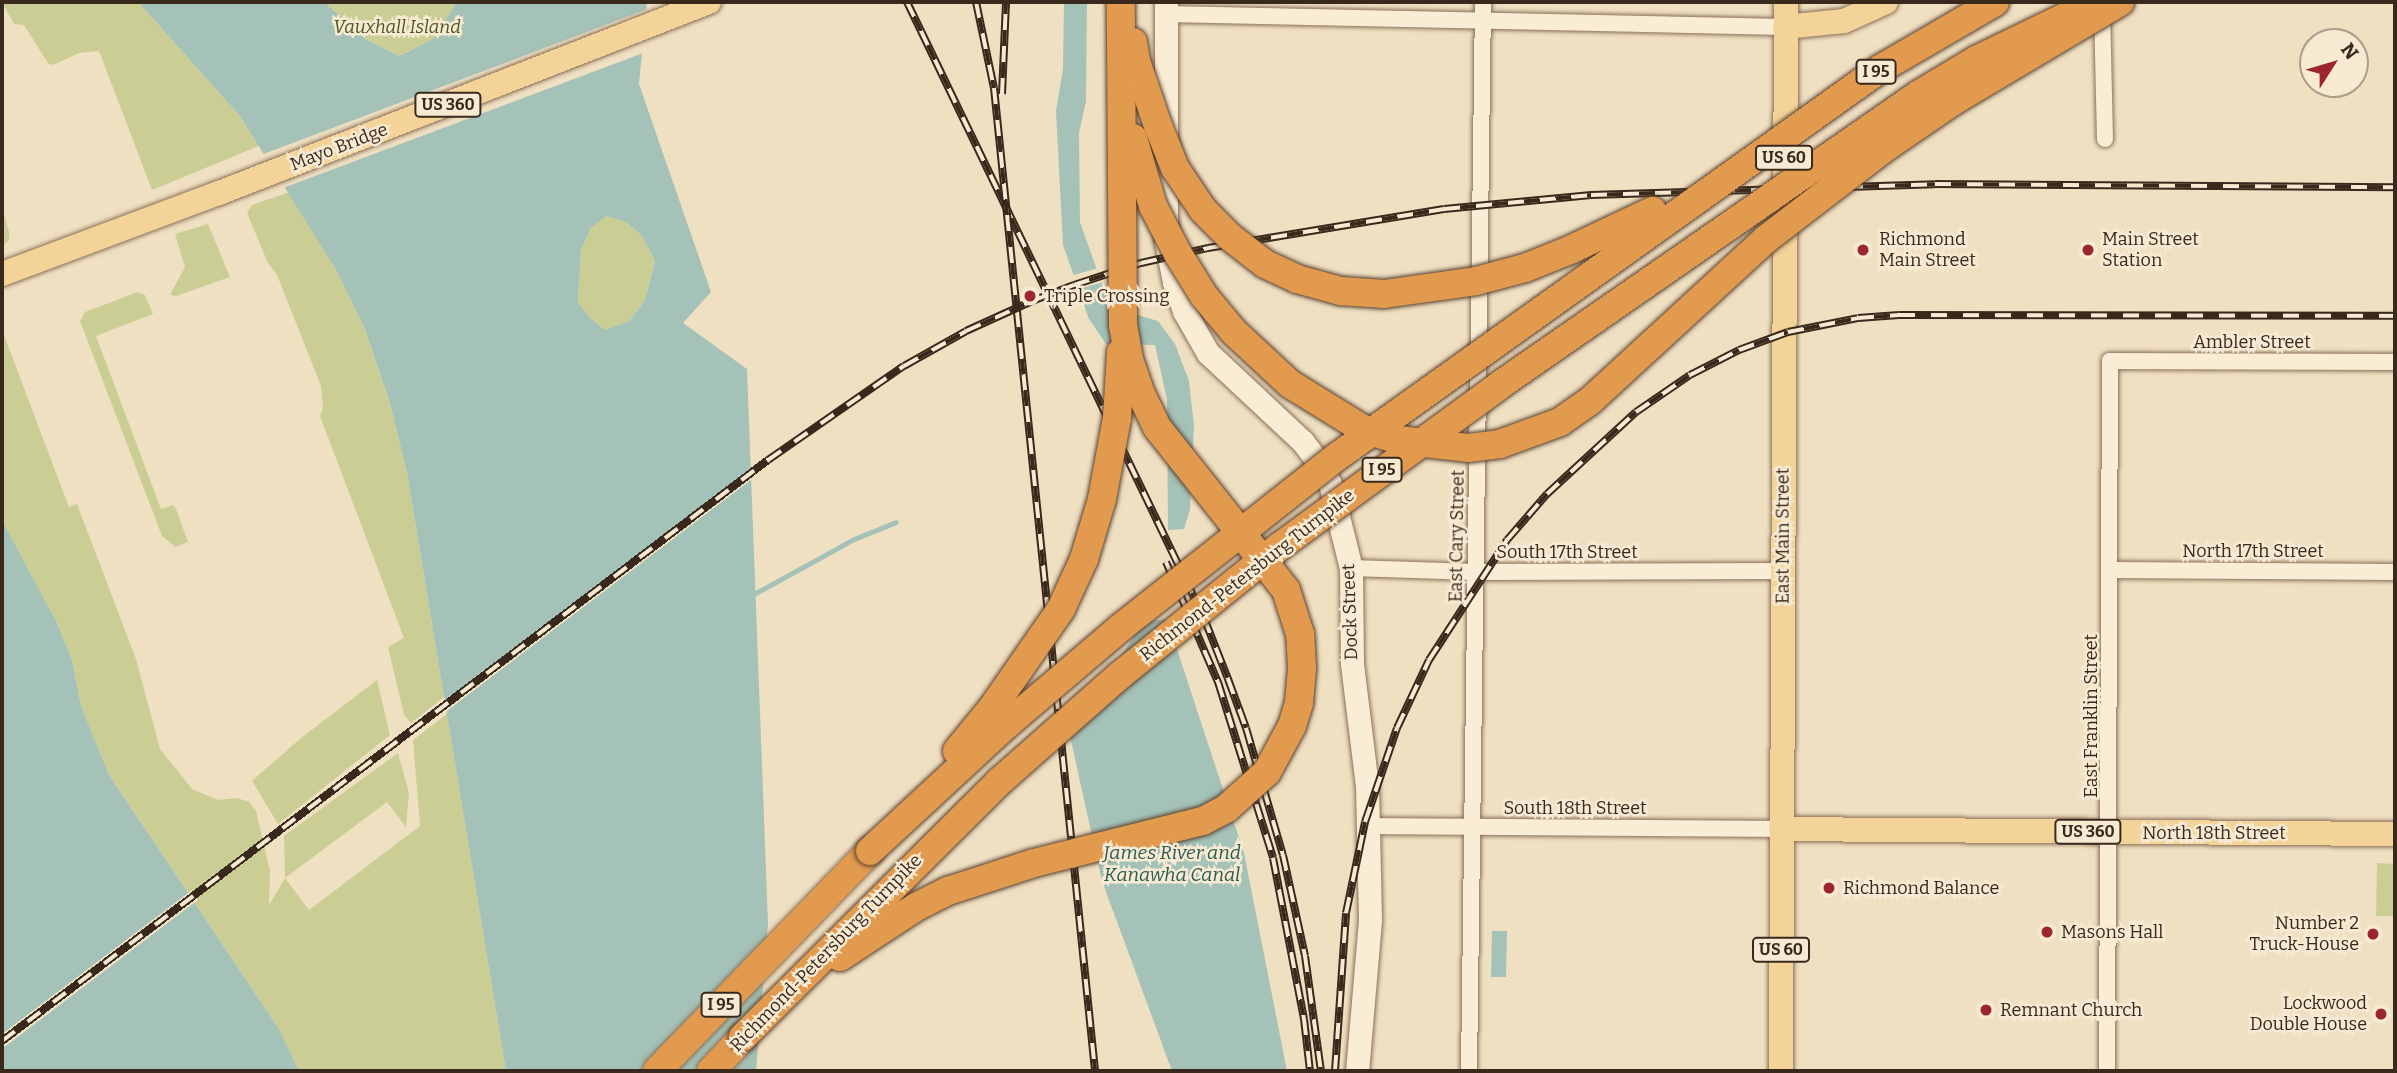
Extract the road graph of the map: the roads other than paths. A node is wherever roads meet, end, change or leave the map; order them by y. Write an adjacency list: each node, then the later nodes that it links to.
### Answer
1 (709, 2): 17 (main road, Mayo Bridge / US 360)
2 (1121, 2): 14 (highway, bridge); 31 (highway, bridge)
3 (1128, 2): 16 (highway, bridge)
4 (1483, 2): 12 (street, East Cary Street)
5 (1786, 2): 13 (main road, East Main Street / US 60)
6 (1886, 2): 13 (main road)
7 (1995, 2): 16 (highway, Richmond-Petersburg Turnpike / I 95, bridge)
8 (2096, 2): 31 (highway, Richmond-Petersburg Turnpike / I 95, bridge)
9 (2102, 2): 15 (street)
10 (2120, 2): 14 (highway, bridge)
11 (1166, 8): 12 (street); 20 (main road, Dock Street)
12 (1483, 22): 13 (street); 23 (street, East Cary Street)
13 (1785, 27): 22 (main road, East Main Street / US 60)
14 (1122, 83): 30 (highway, bridge)
15 (2105, 139)
16 (1762, 152): 30 (highway, Richmond-Petersburg Turnpike / I 95, bridge)
17 (2, 274)
18 (2110, 361): 19 (street, Ambler Street); 21 (street, East Franklin Street)
19 (2395, 362)
20 (1351, 568): 23 (street, South 17th Street); 25 (main road, Dock Street)
21 (2110, 570): 24 (street, North 17th Street); 28 (street, East Franklin Street)
22 (1783, 571): 23 (street, South 17th Street); 27 (main road, East Main Street / US 60)
23 (1476, 572): 26 (street, East Cary Street)
24 (2395, 572)
25 (1368, 826): 26 (street, South 18th Street); 34 (main road, Dock Street)
26 (1472, 827): 27 (street, South 18th Street); 35 (street, East Cary Street)
27 (1781, 829): 28 (main road, North 18th Street / US 360); 36 (main road, East Main Street / US 60)
28 (2110, 833): 29 (main road, North 18th Street / US 360); 37 (street, East Franklin Street)
29 (2395, 834)
30 (870, 851): 32 (highway, Richmond-Petersburg Turnpike / I 95)
31 (743, 1037): 33 (highway, Richmond-Petersburg Turnpike / I 95)
32 (657, 1071)
33 (711, 1071)
34 (1357, 1071)
35 (1469, 1071)
36 (1780, 1071)
37 (2107, 1071)

